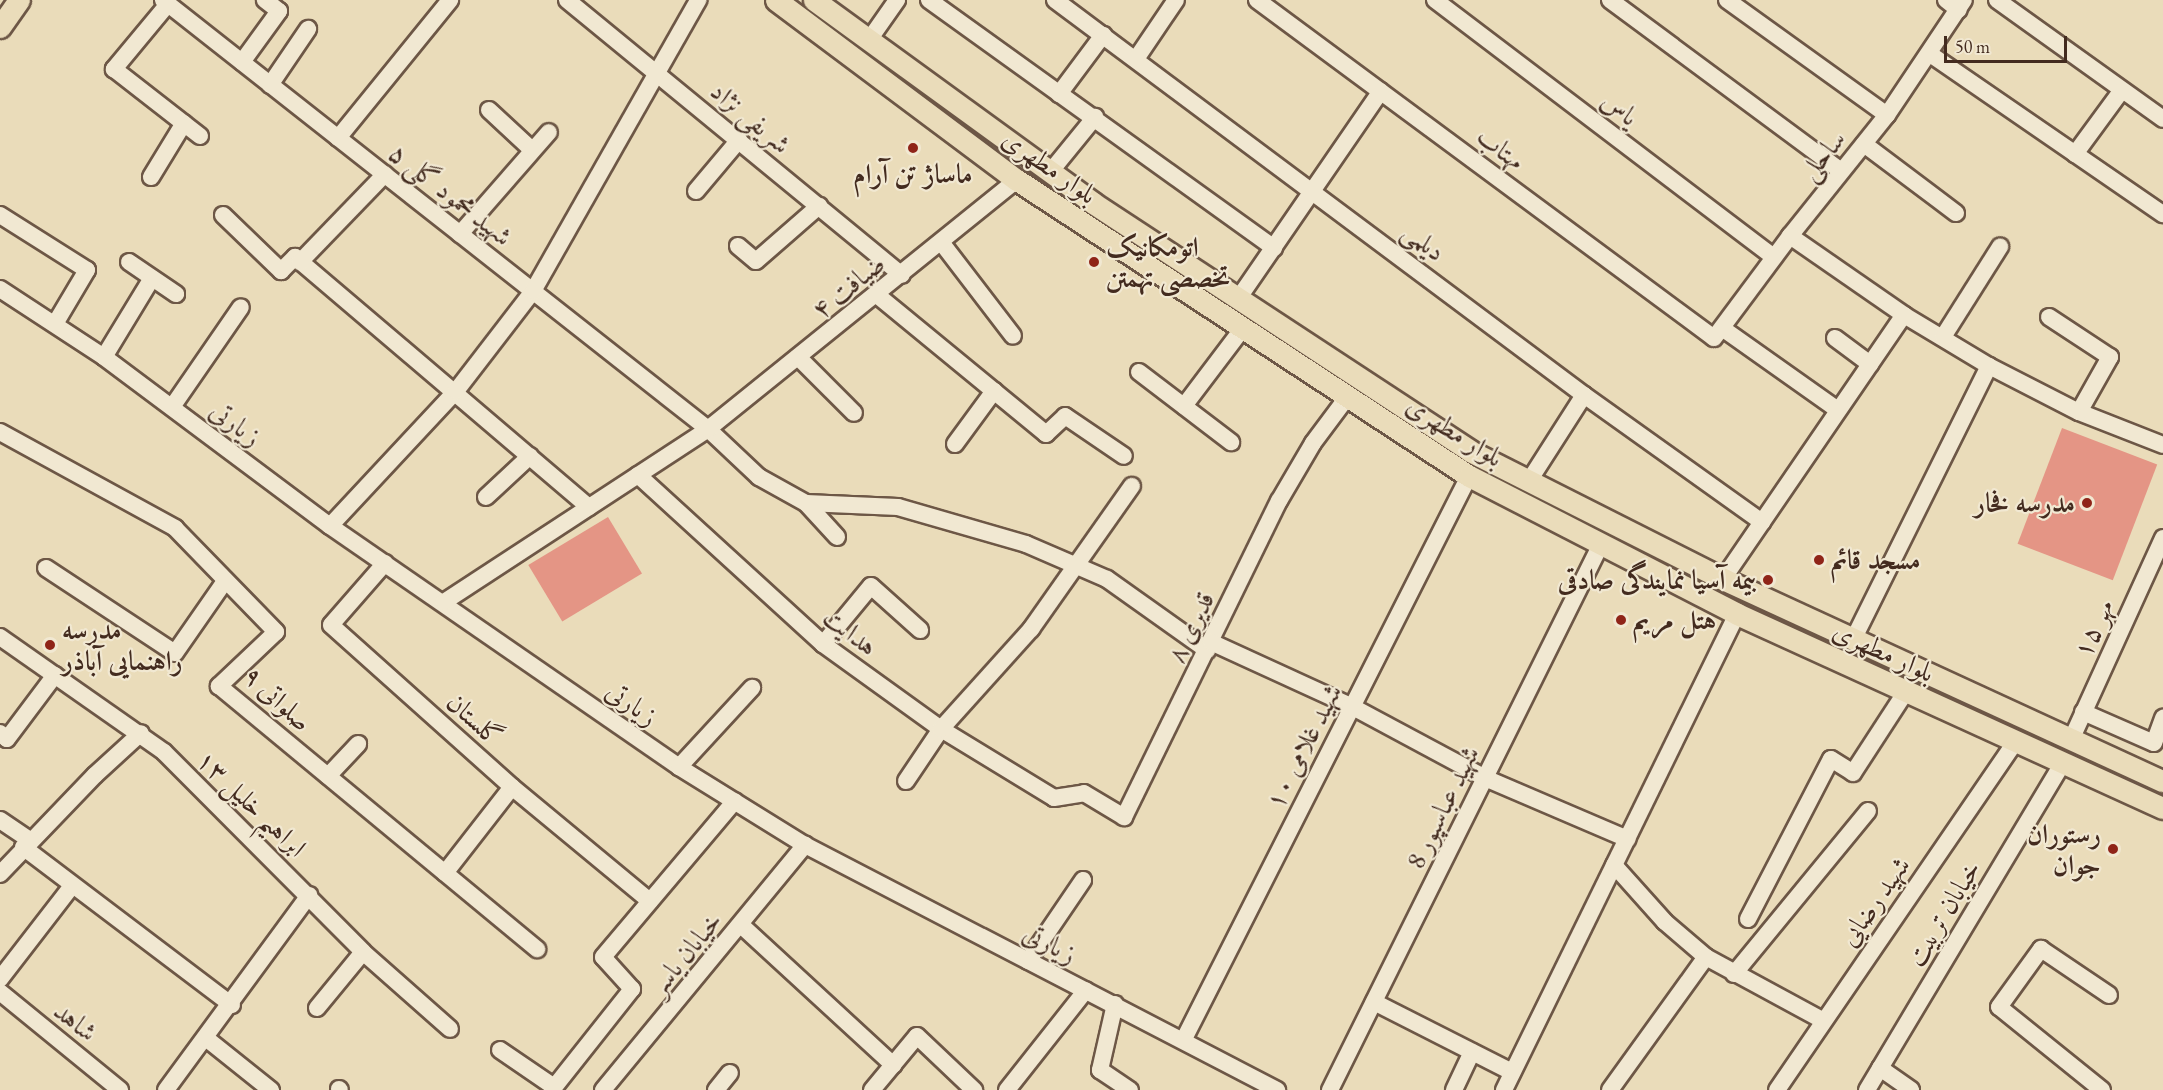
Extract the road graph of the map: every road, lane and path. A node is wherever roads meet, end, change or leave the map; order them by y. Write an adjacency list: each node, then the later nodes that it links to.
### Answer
1 (19, 0): 19 (main road)
2 (265, 0): 25 (street)
3 (450, 0): 38 (street)
4 (567, 0): 26 (street, شریفی نژاد)
5 (698, 0): 26 (street)
6 (776, 0): 47 (main road, بلوار مطهری)
7 (814, 0): 22 (main road, بلوار مطهری)
8 (897, 0): 22 (street)
9 (929, 0): 30 (street)
10 (1056, 0): 21 (street, دیلمی)
11 (1176, 0): 24 (street)
12 (1435, 0): 63 (street, یاس)
13 (1610, 0): 44 (street)
14 (1727, 0): 32 (street)
15 (1997, 0): 28 (street)
16 (165, 2): 25 (street, شهید محمود گلی ۵); 35 (street)
17 (1264, 2): 29 (street, مهتاب)
18 (1956, 3): 23 (street, ساحلی)
19 (0, 27)
20 (308, 29): 27 (street)
21 (1103, 35): 24 (street, دیلمی); 30 (street)
22 (869, 40): 43 (main road, بلوار مطهری)
23 (1930, 54): 32 (street, ساحلی); 42 (street)
24 (1136, 59): 48 (street, دیلمی)
25 (242, 62): 27 (street, شهید محمود گلی ۵)
26 (658, 73): 39 (street, شریفی نژاد); 69 (street)
27 (270, 85): 38 (street, شهید محمود گلی ۵)
28 (2122, 90): 34 (street); 42 (street)
29 (1381, 91): 48 (street); 78 (street, مهتاب)
30 (1059, 94): 33 (street)
31 (489, 110): 41 (street)
32 (1887, 115): 40 (street, ساحلی)
33 (1095, 117): 43 (street); 62 (street)
34 (2163, 119)
35 (184, 123): 37 (street); 46 (street)
36 (549, 132): 41 (street)
37 (200, 136)
38 (338, 138): 45 (street, شهید محمود گلی ۵)
39 (739, 140): 49 (street); 50 (street, شریفی نژاد)
40 (1864, 144): 44 (street, ساحلی); 51 (street)
41 (532, 150): 56 (street)
42 (2075, 154): 53 (street)
43 (1051, 171): 55 (main road, بلوار مطهری)
44 (1841, 171): 57 (street, ساحلی)
45 (385, 174): 56 (street, شهید محمود گلی ۵); 65 (street)
46 (151, 177)
47 (1017, 180): 58 (main road, بلوار مطهری); 59 (street, ضیافت ۴)
48 (1313, 189): 62 (street); 89 (street, دیلمی)
49 (696, 191)
50 (819, 206): 60 (street); 66 (street, شریفی نژاد)
51 (1956, 213)
52 (0, 214): 76 (street)
53 (2163, 214)
54 (223, 215): 65 (street)
55 (1119, 220): 58 (main road); 72 (main road, بلوار مطهری)
56 (460, 234): 69 (street, شهید محمود گلی ۵)
57 (1790, 236): 63 (street, ساحلی); 74 (street)
58 (1108, 240): 77 (main road, بلوار مطهری)
59 (941, 242): 66 (street, ضیافت ۴); 79 (street)
60 (738, 246)
61 (2000, 247): 80 (street)
62 (1274, 248): 72 (street)
63 (1774, 257): 78 (street, ساحلی)
64 (129, 262): 67 (street)
65 (300, 262): 87 (street)
66 (902, 275): 71 (street, ضیافت ۴)
67 (152, 278): 70 (street); 82 (street)
68 (0, 289): 76 (street, زیارتی)
69 (533, 291): 87 (street); 96 (street, شهید محمود گلی ۵)
70 (176, 294)
71 (878, 295): 83 (street, ضیافت ۴); 88 (street)
72 (1238, 299): 105 (main road, بلوار مطهری)
73 (241, 307): 92 (street)
74 (1904, 315): 80 (street); 84 (street)
75 (2049, 317): 94 (street)
76 (55, 324): 82 (street, زیارتی)
77 (1243, 328): 90 (main road, بلوار مطهری); 91 (street)
78 (1718, 333): 93 (street, مهتاب)
79 (1013, 336)
80 (1942, 337): 85 (street)
81 (1835, 338): 84 (street)
82 (104, 357): 92 (street, زیارتی)
83 (798, 357): 95 (street); 96 (street, ضیافت ۴)
84 (1870, 364): 93 (street)
85 (1989, 366): 94 (street); 124 (street)
86 (1139, 372): 91 (street)
87 (456, 391): 101 (street); 111 (street)
88 (994, 391): 99 (street); 102 (street)
89 (1584, 394): 105 (street); 110 (street, دیلمی)
90 (1348, 396): 104 (main road, بلوار مطهری); 126 (street, قدیری ۸)
91 (1184, 406): 98 (street)
92 (172, 407): 111 (street, زیارتی)
93 (1838, 410): 110 (street)
94 (2079, 412): 100 (street)
95 (854, 413)
96 (708, 429): 103 (street, ضیافت ۴); 108 (street, شهید محمود گلی ۵)
97 (0, 432): 119 (street, صلواتی ۹)
98 (1231, 442)
99 (956, 444)
100 (2163, 445)
101 (530, 456): 107 (street); 109 (street)
102 (1124, 456)
103 (638, 475): 109 (street, ضیافت ۴); 125 (street, هدایت)
104 (1468, 476): 114 (main road, بلوار مطهری); 130 (street, شهید غلامی ۱۰)
105 (1529, 481): 118 (main road, بلوار مطهری)
106 (1132, 486): 116 (street)
107 (486, 496)
108 (806, 502): 112 (street); 116 (street)
109 (589, 507): 120 (street, ضیافت ۴)
110 (1762, 522): 118 (street)
111 (330, 526): 115 (street, زیارتی)
112 (837, 537)
113 (2163, 538): 131 (street, مهر ۱۵)
114 (1600, 546): 121 (main road, بلوار مطهری); 142 (street, شهید عباسپور 8)
115 (385, 563): 120 (street, زیارتی); 145 (street, گلستان)
116 (1078, 565): 126 (street); 133 (street)
117 (46, 568): 119 (street)
118 (1723, 579): 124 (main road, بلوار مطهری)
119 (225, 581): 141 (street, صلواتی ۹)
120 (444, 602): 140 (street, زیارتی)
121 (1737, 614): 129 (main road, بلوار مطهری); 151 (street)
122 (920, 630): 125 (street)
123 (0, 637): 127 (street, ابراهیم خلیل ۱۳)
124 (1853, 640): 136 (main road, بلوار مطهری)
125 (823, 644): 133 (street, هدایت)
126 (1209, 646): 130 (street); 146 (street, قدیری ۸)
127 (56, 675): 134 (street, ابراهیم خلیل ۱۳); 135 (street)
128 (752, 688): 140 (street)
129 (1905, 693): 137 (main road, بلوار مطهری); 161 (street)
130 (1351, 706): 142 (street); 179 (street, شهید غلامی ۱۰)
131 (2083, 712): 132 (street); 136 (street, مهر ۱۵)
132 (2163, 718)
133 (941, 729): 143 (street); 146 (street, هدایت)
134 (141, 733): 152 (street); 159 (street, ابراهیم خلیل ۱۳)
135 (0, 734)
136 (2071, 740): 144 (main road, بلوار مطهری)
137 (2015, 742): 139 (main road, بلوار مطهری); 176 (street, شهید رضایی)
138 (358, 744): 141 (street)
139 (2063, 763): 148 (main road, بلوار مطهری); 183 (street, خیابان تربیت)
140 (679, 767): 147 (street, زیارتی)
141 (328, 776): 155 (street, صلواتی ۹)
142 (1485, 778): 151 (street); 172 (street, شهید عباسپور 8)
143 (906, 781)
144 (2163, 781)
145 (512, 787): 155 (street); 160 (street, گلستان)
146 (1054, 798)
147 (735, 801): 153 (street, زیارتی); 160 (street)
148 (2163, 808)
149 (1868, 811): 167 (street)
150 (0, 820): 152 (street)
151 (1627, 839): 154 (street)
152 (27, 844): 156 (street); 158 (street)
153 (805, 845): 162 (street, خیابان یاسر); 166 (street, زیارتی)
154 (1614, 865): 165 (street); 184 (street)
155 (445, 873): 163 (street, صلواتی ۹)
156 (0, 874)
157 (1083, 880): 166 (street)
158 (72, 886): 168 (street); 174 (street)
159 (309, 895): 164 (street, ابراهیم خلیل ۱۳); 174 (street)
160 (651, 901): 186 (street)
161 (1748, 919)
162 (741, 925): 182 (street); 190 (street, خیابان یاسر)
163 (537, 949)
164 (363, 952): 175 (street); 177 (street, ابراهیم خلیل ۱۳)
165 (1706, 957): 167 (street); 200 (street)
166 (1028, 961): 169 (street, زیارتی)
167 (1734, 974): 176 (street)
168 (0, 979)
169 (1086, 990): 173 (street, زیارتی); 194 (street)
170 (0, 992): 187 (street, شاهد)
171 (2109, 995): 204 (street)
172 (1374, 1002): 181 (street); 197 (street, شهید عباسپور 8)
173 (1114, 1004): 179 (street, زیارتی); 195 (street)
174 (231, 1005): 178 (street)
175 (317, 1008)
176 (1822, 1020): 201 (street, شهید رضایی)
177 (450, 1029)
178 (207, 1039): 188 (street); 189 (street)
179 (1184, 1039): 196 (street, زیارتی)
180 (500, 1050): 186 (street)
181 (1472, 1052): 184 (street); 198 (street)
182 (893, 1065): 192 (street); 193 (street)
183 (1880, 1068): 202 (street, خیابان تربیت); 203 (street)
184 (1512, 1072): 199 (street)
185 (730, 1073): 191 (street)
186 (553, 1088)
187 (120, 1090)
188 (166, 1090)
189 (271, 1090)
190 (603, 1090)
191 (716, 1090)
192 (872, 1090)
193 (974, 1090)
194 (1007, 1090)
195 (1130, 1090)
196 (1277, 1090)
197 (1330, 1090)
198 (1454, 1090)
199 (1504, 1090)
200 (1610, 1090)
201 (1777, 1090)
202 (1867, 1090)
203 (1911, 1090)
204 (2102, 1090)

